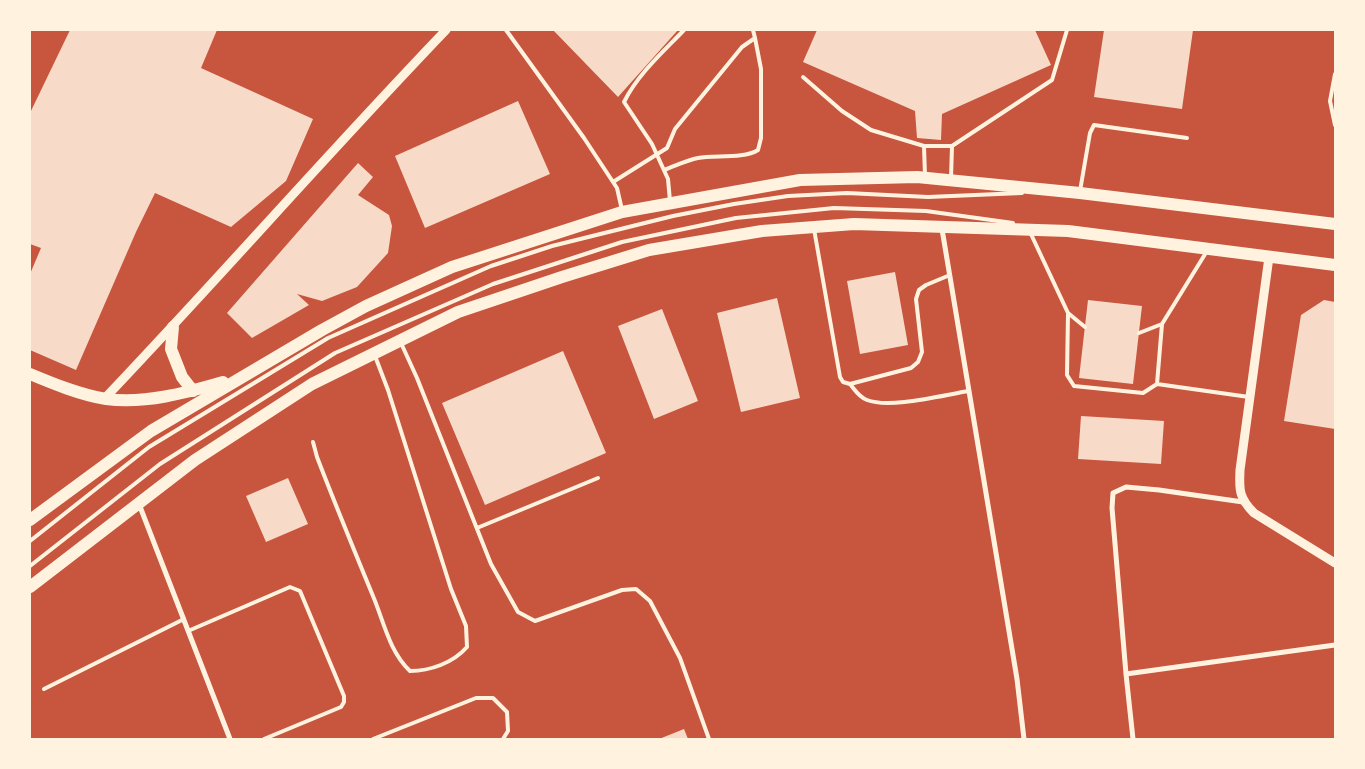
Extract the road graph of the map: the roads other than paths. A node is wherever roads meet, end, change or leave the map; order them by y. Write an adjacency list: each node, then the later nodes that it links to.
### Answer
1 (446, 30): 33 (street)
2 (506, 30): 17 (lane)
3 (684, 30): 13 (lane)
4 (753, 30): 6 (lane)
5 (1067, 30): 12 (lane)
6 (755, 38): 13 (lane); 14 (lane)
7 (1335, 74): 9 (lane)
8 (803, 77): 11 (lane)
9 (1335, 125)
10 (1187, 138): 19 (lane)
11 (924, 146): 12 (lane); 15 (lane)
12 (952, 146): 16 (lane)
13 (656, 154): 14 (lane); 17 (lane)
14 (664, 170): 20 (lane)
15 (925, 178): 16 (main road); 20 (main road)
16 (951, 181): 18 (main road)
17 (613, 182): 21 (lane)
18 (1064, 191): 19 (main road); 52 (lane)
19 (1080, 193): 22 (main road)
20 (670, 203): 21 (main road)
21 (622, 212): 39 (main road)
22 (1335, 224)
23 (814, 227): 24 (main road); 36 (main road); 40 (lane)
24 (942, 227): 25 (main road); 30 (street)
25 (1029, 230): 26 (main road); 31 (lane)
26 (1068, 231): 27 (main road); 54 (lane)
27 (1208, 249): 28 (main road); 32 (lane)
28 (1269, 256): 29 (main road); 44 (street)
29 (1335, 265)
30 (950, 275): 40 (lane); 43 (street)
31 (1068, 313): 34 (lane); 41 (lane)
32 (1162, 324): 35 (lane); 41 (lane)
33 (173, 327): 42 (main road); 45 (street)
34 (1085, 328)
35 (1139, 333)
36 (400, 341): 37 (main road); 51 (lane)
37 (374, 353): 46 (lane); 49 (main road)
38 (30, 374): 45 (main road)
39 (242, 376): 42 (main road); 50 (main road)
40 (850, 384): 43 (lane)
41 (1157, 384): 44 (lane)
42 (193, 390): 45 (main road)
43 (969, 391): 66 (street)
44 (1251, 397): 48 (street)
45 (105, 398)
46 (313, 442)
47 (598, 478): 51 (lane)
48 (1243, 502): 53 (street); 59 (street)
49 (139, 504): 55 (main road); 56 (street)
50 (30, 520)
51 (477, 528): 65 (lane)
52 (30, 541)
53 (1335, 563)
54 (30, 566)
55 (30, 587)
56 (184, 620): 57 (street); 60 (lane)
57 (188, 632): 61 (street); 62 (lane)
58 (1335, 645): 59 (street)
59 (1126, 674): 67 (street)
60 (44, 689)
61 (230, 739)
62 (264, 739)
63 (373, 739): 64 (lane)
64 (503, 739)
65 (709, 739)
66 (1024, 739)
67 (1133, 739)

